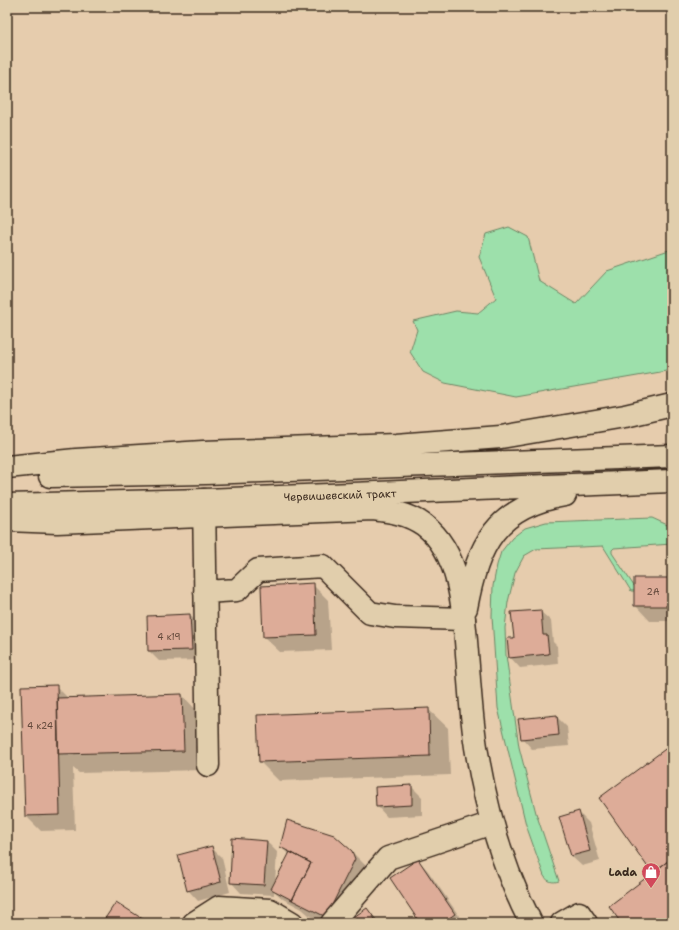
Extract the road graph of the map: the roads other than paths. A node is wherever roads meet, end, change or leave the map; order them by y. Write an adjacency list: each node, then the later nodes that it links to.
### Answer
1 (672, 405): 3 (main road)
2 (672, 456): 4 (main road)
3 (7, 467)
4 (7, 477)
5 (633, 483): 6 (main road, Червишевский тракт); 8 (main road, Червишевский тракт); 11 (main road)
6 (671, 483)
7 (7, 505): 8 (main road, Червишевский тракт)
8 (203, 508): 9 (main road); 10 (main road); 11 (main road)
9 (7, 520)
10 (205, 592): 11 (main road); 12 (main road)
11 (464, 619): 13 (main road)
12 (208, 765)
13 (492, 823): 16 (main road); 17 (main road)
14 (194, 923): 15 (main road)
15 (292, 923)
16 (332, 923)
17 (531, 923)
18 (562, 923): 19 (main road)
19 (586, 923)

